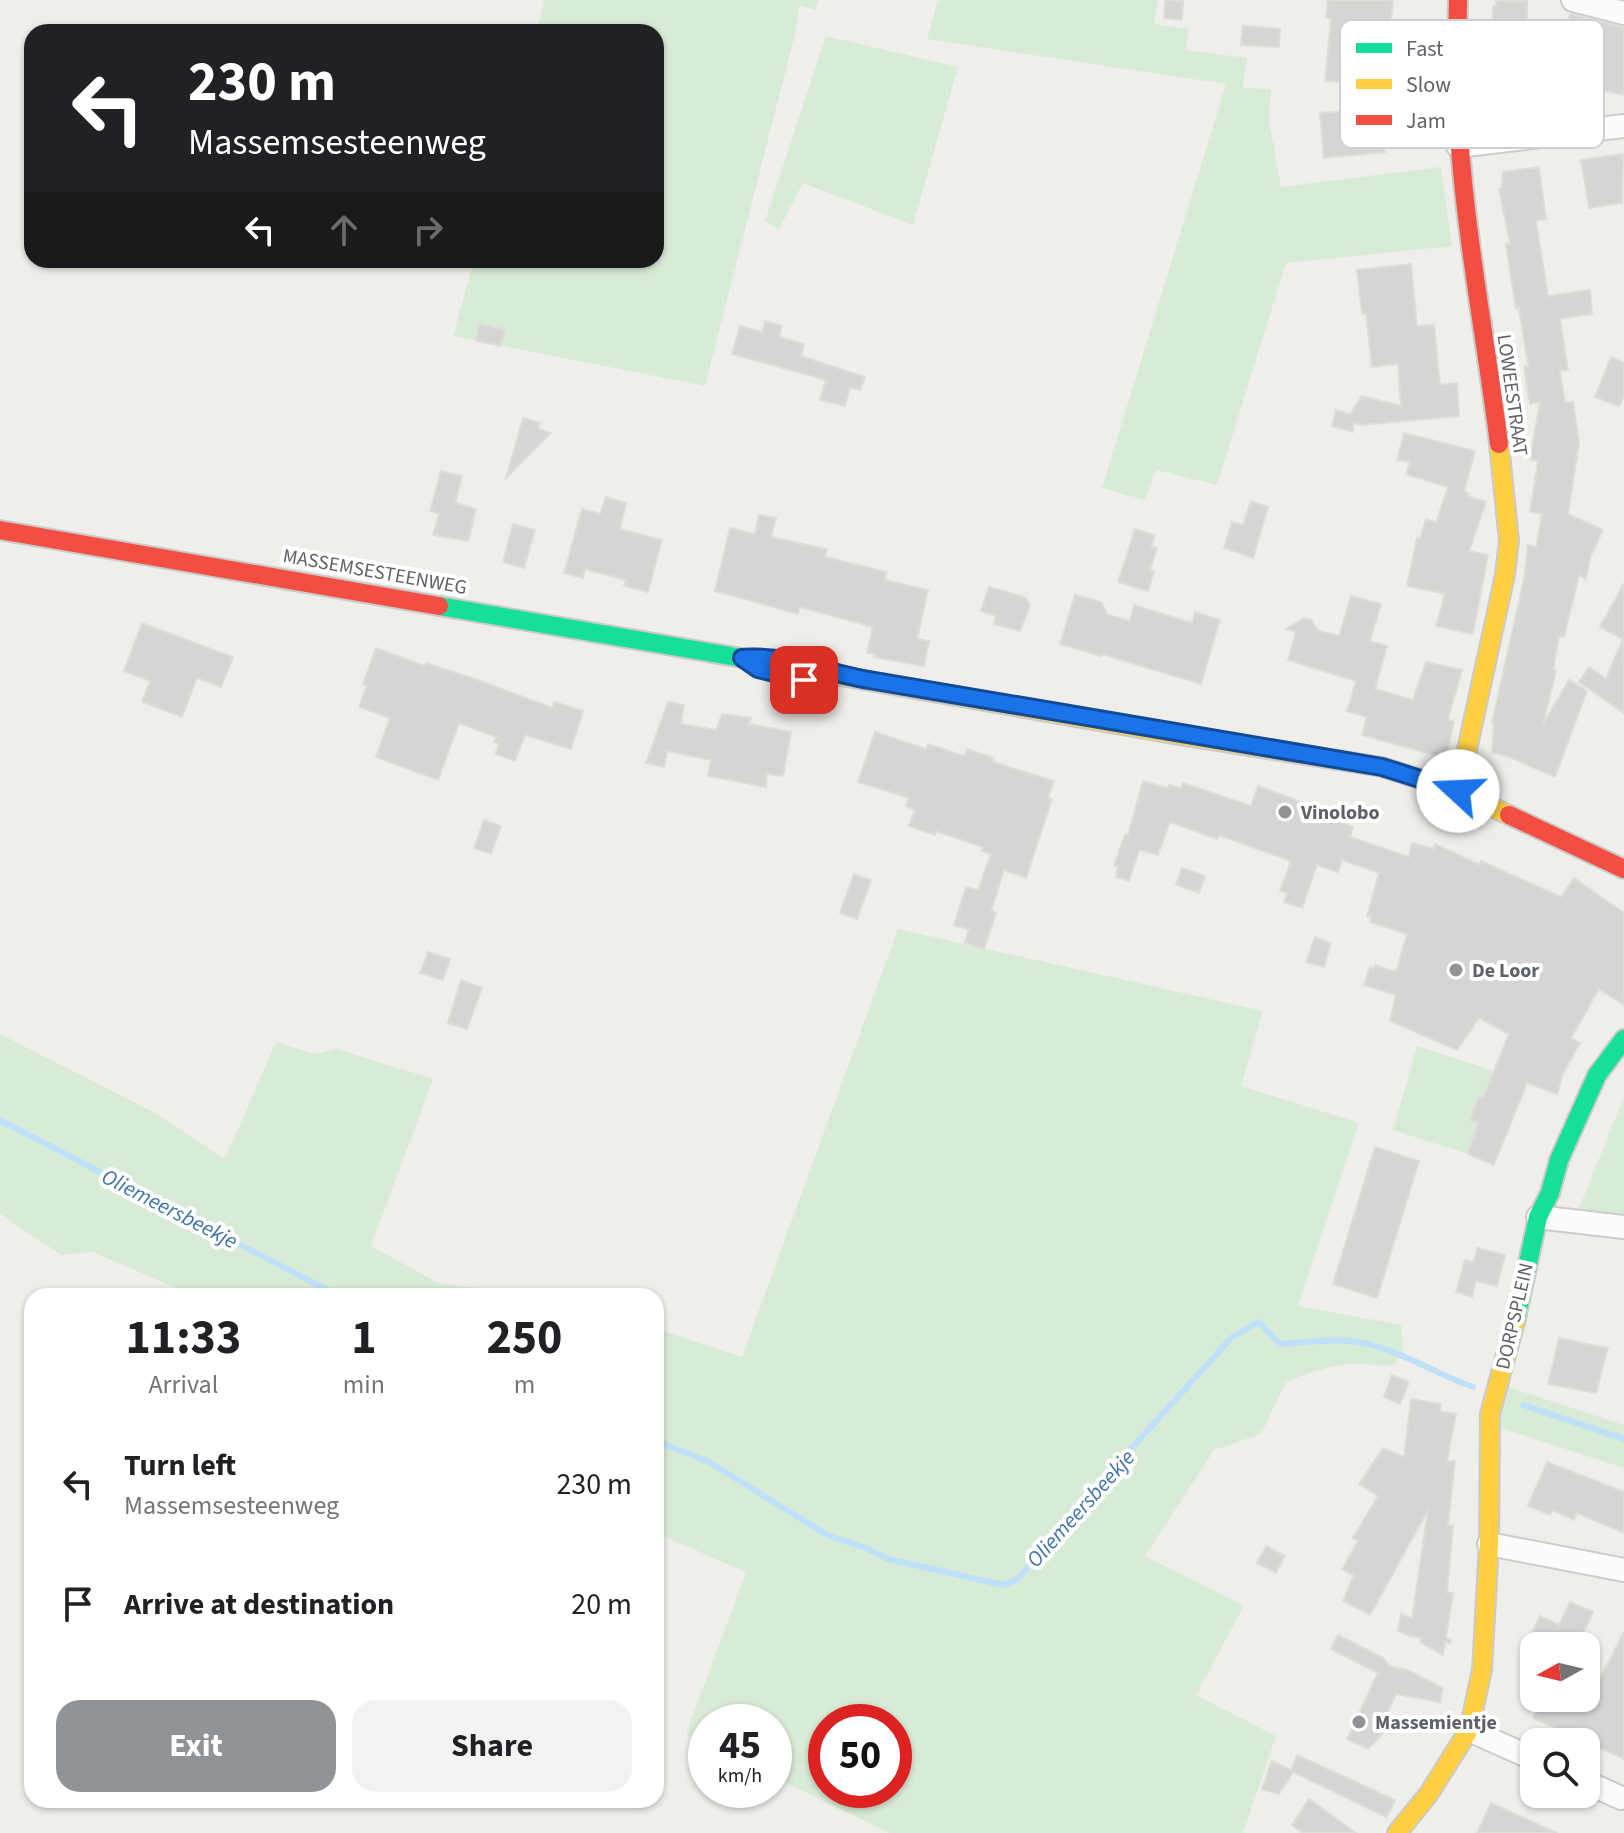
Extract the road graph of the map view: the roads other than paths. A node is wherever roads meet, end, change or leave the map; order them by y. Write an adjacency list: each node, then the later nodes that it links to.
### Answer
1 (1458, 0): 4 (main road, LOWEESTRAAT)
2 (1573, 0): 3 (street)
3 (1624, 13)
4 (1457, 20)
5 (1624, 126): 6 (street)
6 (1604, 128)
7 (1458, 148): 9 (main road, LOWEESTRAAT)
8 (0, 530): 9 (main road, MASSEMSESTEENWEG)
9 (1458, 791): 10 (main road, MASSEMSESTEENWEG)
10 (1624, 869)
11 (1624, 1039): 12 (main road, DORPSPLEIN)
12 (1538, 1217): 13 (street); 14 (main road, DORPSPLEIN)
13 (1624, 1227)
14 (1489, 1544): 15 (street); 16 (main road, DORPSPLEIN)
15 (1624, 1570)
16 (1469, 1730): 17 (street); 20 (main road)
17 (1520, 1753)
18 (1600, 1788): 19 (street)
19 (1621, 1798)
20 (1397, 1833)

